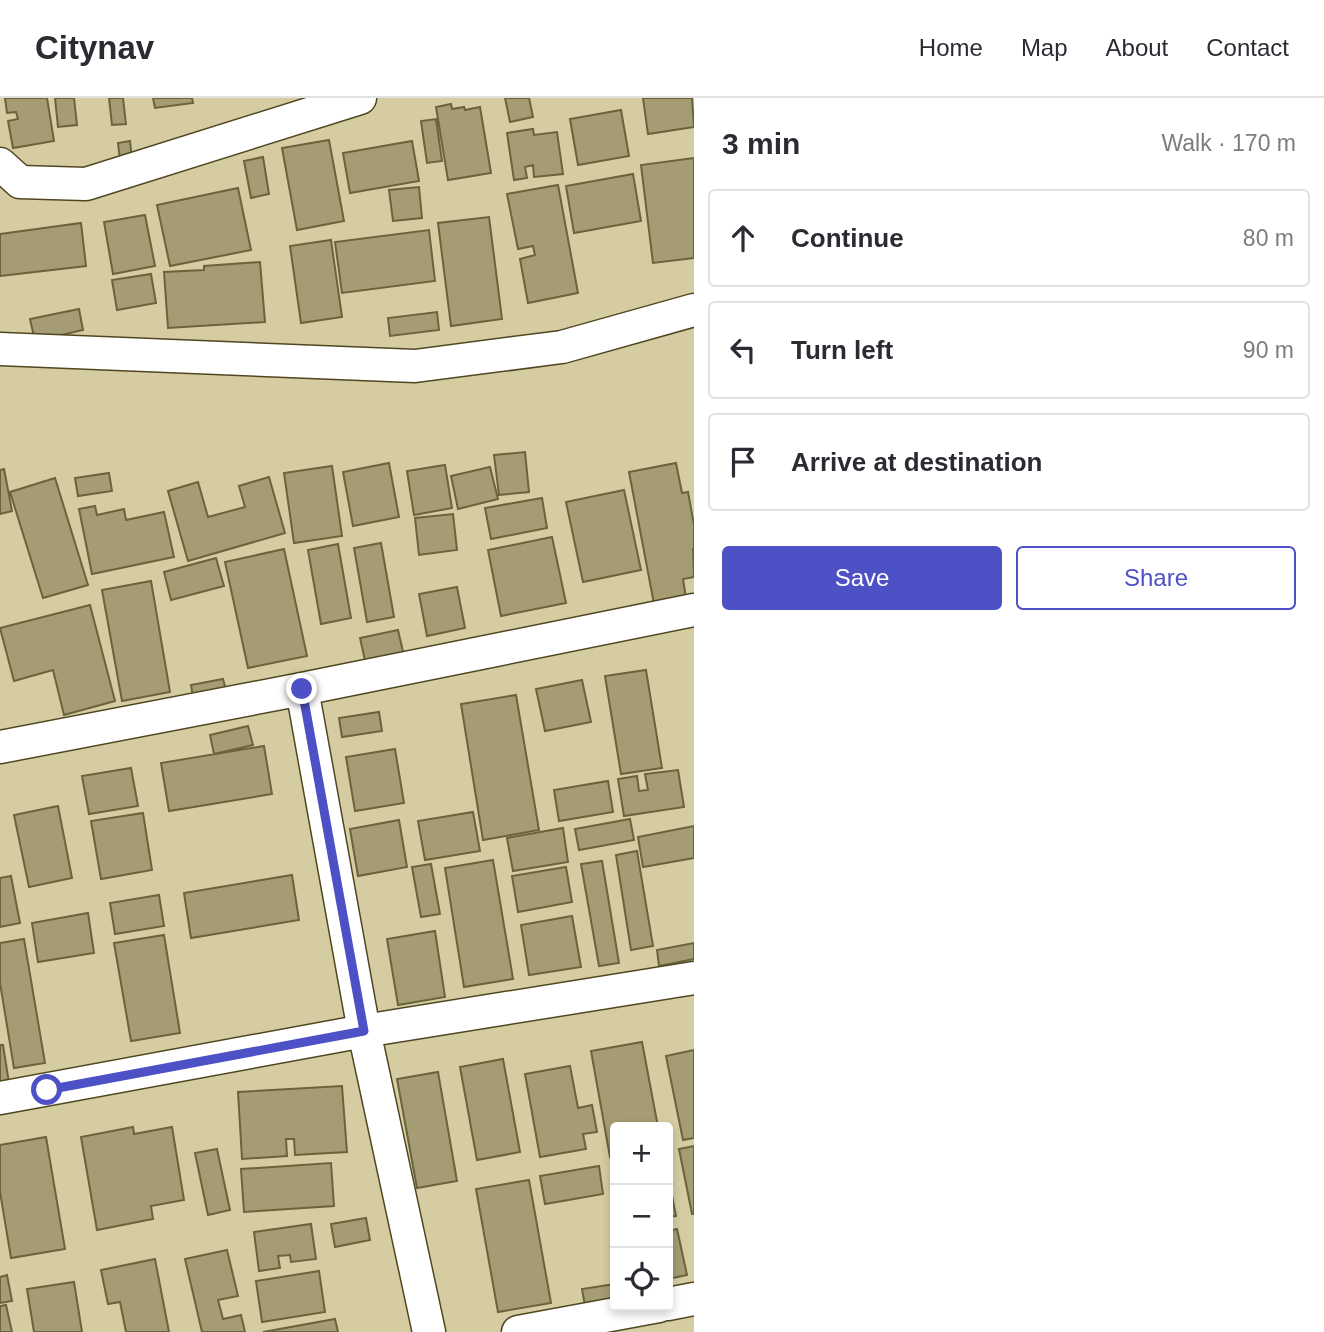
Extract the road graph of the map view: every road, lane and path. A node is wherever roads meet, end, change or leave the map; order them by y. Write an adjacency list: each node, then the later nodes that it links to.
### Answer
1 (360, 98): 2 (street)
2 (0, 164)
3 (694, 310): 4 (street)
4 (0, 349)
5 (694, 610): 6 (street)
6 (302, 689): 7 (street); 9 (street)
7 (0, 747)
8 (694, 978): 9 (street)
9 (364, 1031): 10 (street); 14 (street)
10 (0, 1098)
11 (694, 1299): 12 (street)
12 (673, 1303)
13 (632, 1311): 15 (street)
14 (429, 1332)
15 (519, 1332)

